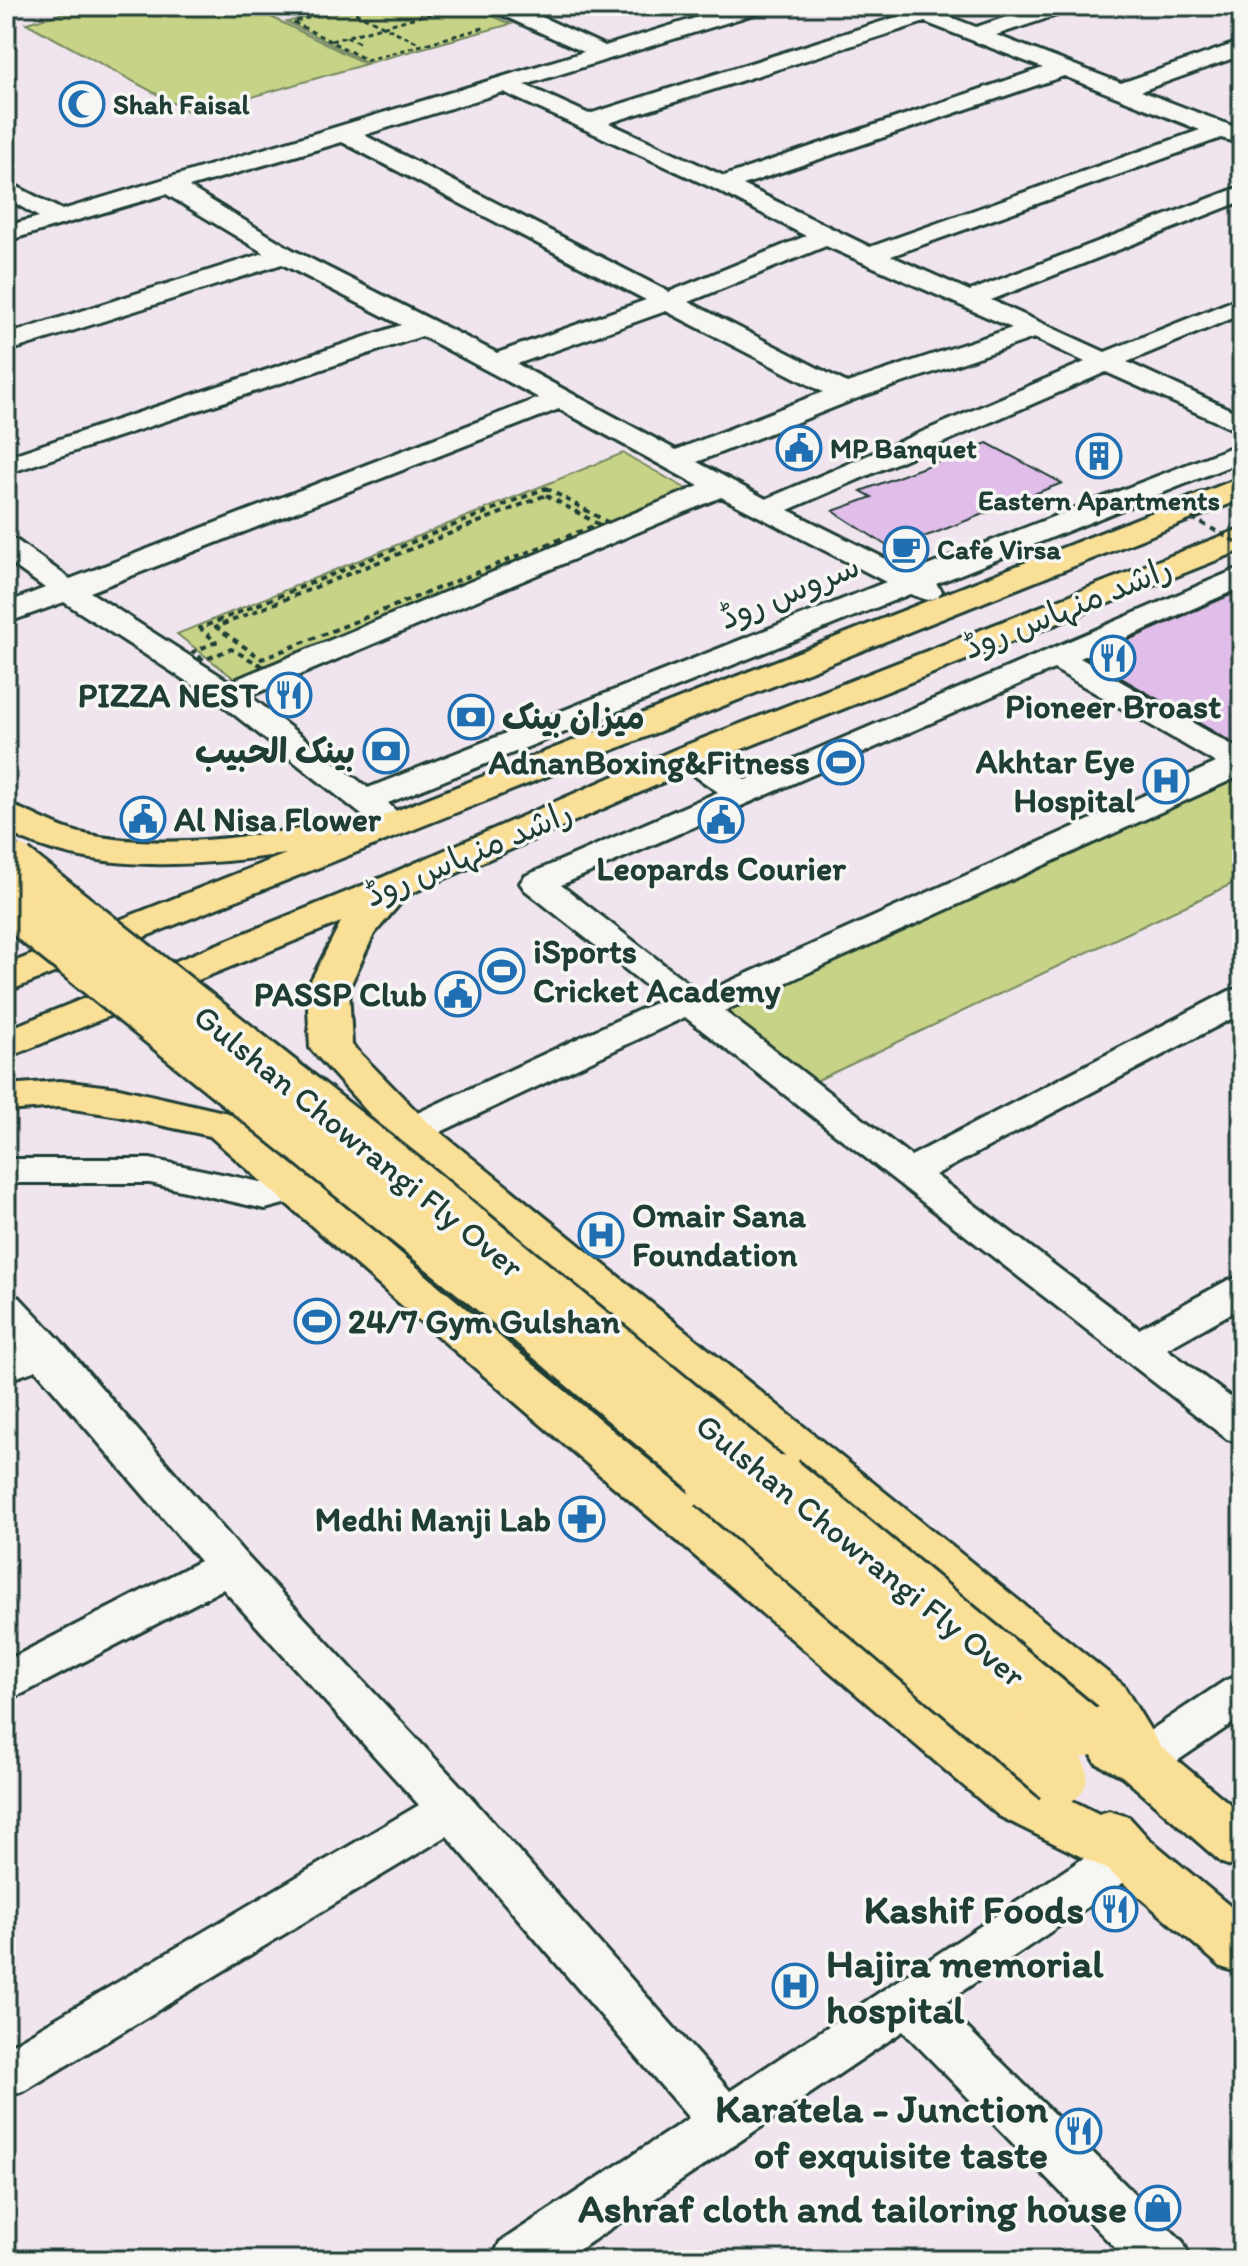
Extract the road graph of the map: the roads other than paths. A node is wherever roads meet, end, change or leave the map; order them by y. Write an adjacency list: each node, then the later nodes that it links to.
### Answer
1 (501, 6): 8 (street)
2 (903, 6): 5 (street)
3 (1061, 6): 6 (street)
4 (740, 8): 8 (street)
5 (926, 15): 6 (street); 12 (street)
6 (977, 34): 9 (street)
7 (1242, 48): 11 (street)
8 (605, 54): 10 (street)
9 (1066, 68): 11 (street); 15 (street)
10 (504, 84): 12 (street); 13 (street)
11 (1122, 90): 14 (street)
12 (589, 122): 15 (street)
13 (344, 134): 16 (street); 24 (street)
14 (1232, 134): 23 (street)
15 (723, 184): 21 (street)
16 (168, 185): 19 (street); 22 (street)
17 (6, 188): 19 (street)
18 (1242, 193): 25 (street)
19 (59, 218): 20 (street)
20 (6, 234)
21 (826, 237): 23 (street); 24 (street)
22 (284, 255): 27 (street); 29 (street)
23 (868, 256): 25 (street)
24 (669, 301): 31 (street); 32 (street)
25 (967, 301): 28 (street)
26 (1242, 305): 30 (street)
27 (422, 327): 31 (street); 37 (street)
28 (1035, 329): 30 (street); 32 (street)
29 (6, 344)
30 (1106, 362): 34 (street); 40 (street)
31 (495, 363): 33 (street)
32 (845, 393): 36 (street)
33 (558, 400): 36 (street); 45 (street)
34 (1242, 425)
35 (1242, 451): 44 (street, سروس روڈ)
36 (674, 461): 38 (street)
37 (6, 466)
38 (721, 487): 40 (street); 49 (street)
39 (1242, 487): 46 (main road, راشد منہاس روڈ)
40 (765, 510): 44 (street)
41 (1242, 538): 50 (main road, راشد منہاس روڈ)
42 (6, 546): 45 (street)
43 (1242, 576): 48 (street)
44 (913, 582): 46 (street); 53 (street, سروس روڈ)
45 (66, 590): 47 (street); 49 (street)
46 (950, 605): 55 (main road, راشد منہاس روڈ)
47 (6, 614)
48 (1057, 658): 51 (street); 52 (street)
49 (228, 694): 53 (street)
50 (689, 757): 52 (street); 57 (main road, راشد منہاس روڈ)
51 (1242, 764): 61 (street)
52 (743, 794): 61 (street)
53 (364, 801): 55 (street)
54 (6, 816): 55 (main road)
55 (398, 826): 59 (main road, راشد منہاس روڈ)
56 (6, 860): 76 (main road, Gulshan Chowrangi Fly Over, bridge)
57 (395, 886): 62 (main road, راشد منہاس روڈ); 64 (main road)
58 (6, 901): 76 (main road, Gulshan Chowrangi Fly Over, bridge)
59 (6, 980)
60 (1242, 999): 66 (street)
61 (694, 1005): 64 (street); 66 (street)
62 (6, 1045)
63 (6, 1098): 67 (main road)
64 (409, 1130): 67 (street); 77 (main road)
65 (6, 1171): 67 (street)
66 (908, 1173): 70 (street)
67 (296, 1188): 80 (main road)
68 (1242, 1290): 70 (street)
69 (6, 1308): 71 (street)
70 (1137, 1348): 72 (street)
71 (25, 1358): 73 (street)
72 (1242, 1428)
73 (229, 1566): 74 (street); 78 (street)
74 (6, 1682)
75 (1242, 1693): 77 (street)
76 (1069, 1753): 77 (main road); 80 (main road)
77 (1141, 1761): 79 (main road)
78 (452, 1809): 83 (street); 84 (street)
79 (1242, 1847)
80 (1128, 1854): 81 (main road); 82 (street)
81 (1242, 1950)
82 (907, 2002): 84 (street); 86 (street)
83 (6, 2075)
84 (725, 2122): 85 (street)
85 (519, 2260)
86 (1164, 2260)

